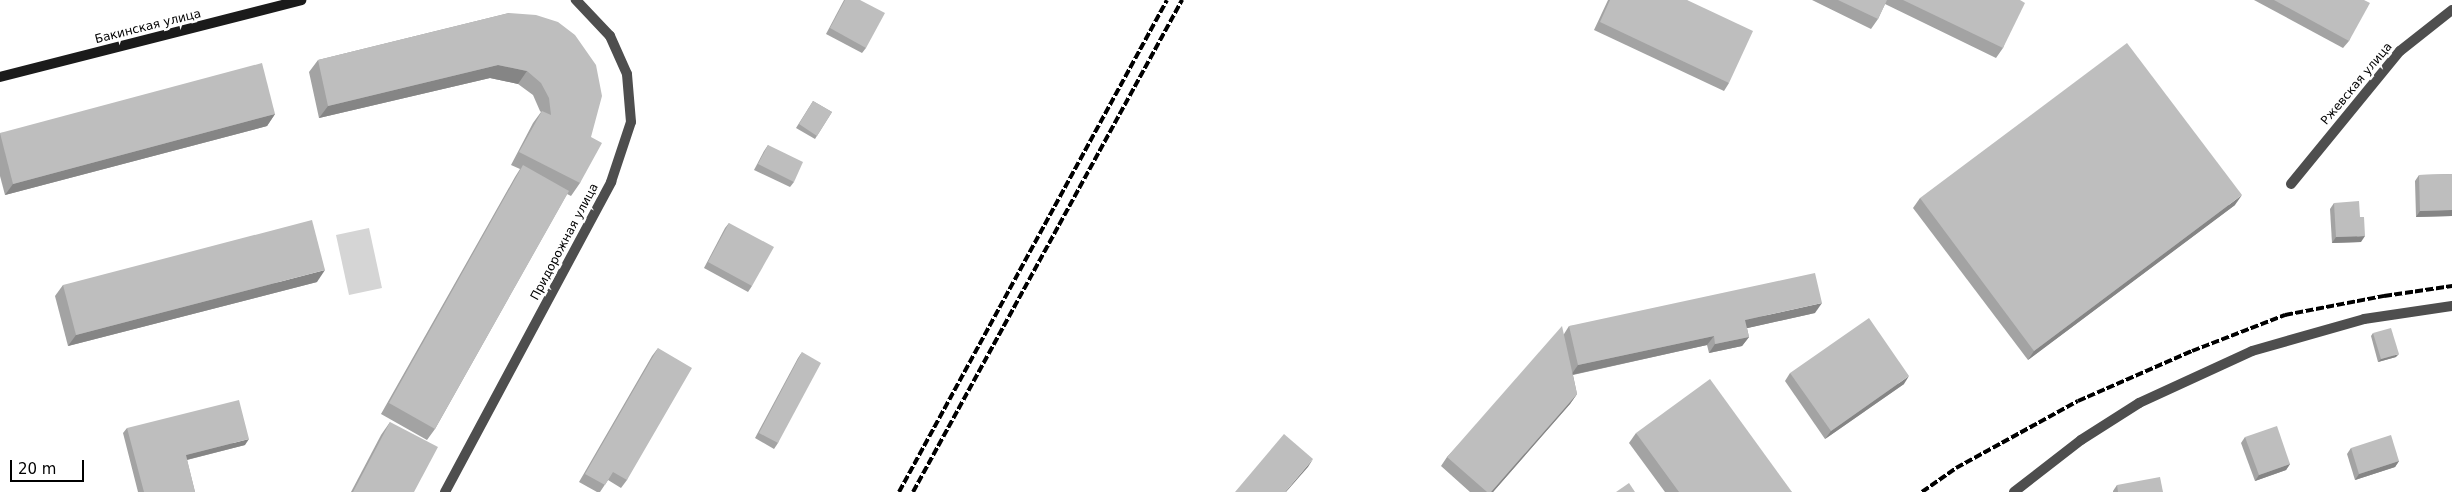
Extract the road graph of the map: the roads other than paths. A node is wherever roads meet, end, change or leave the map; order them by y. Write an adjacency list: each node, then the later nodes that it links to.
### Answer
1 (302, 0): 4 (main road, Бакинская улица)
2 (576, 0): 7 (street, Придорожная улица)
3 (2452, 10): 5 (street, Ржевская улица)
4 (0, 77)
5 (2290, 184)
6 (2452, 306): 8 (street)
7 (445, 492)
8 (2014, 492)

